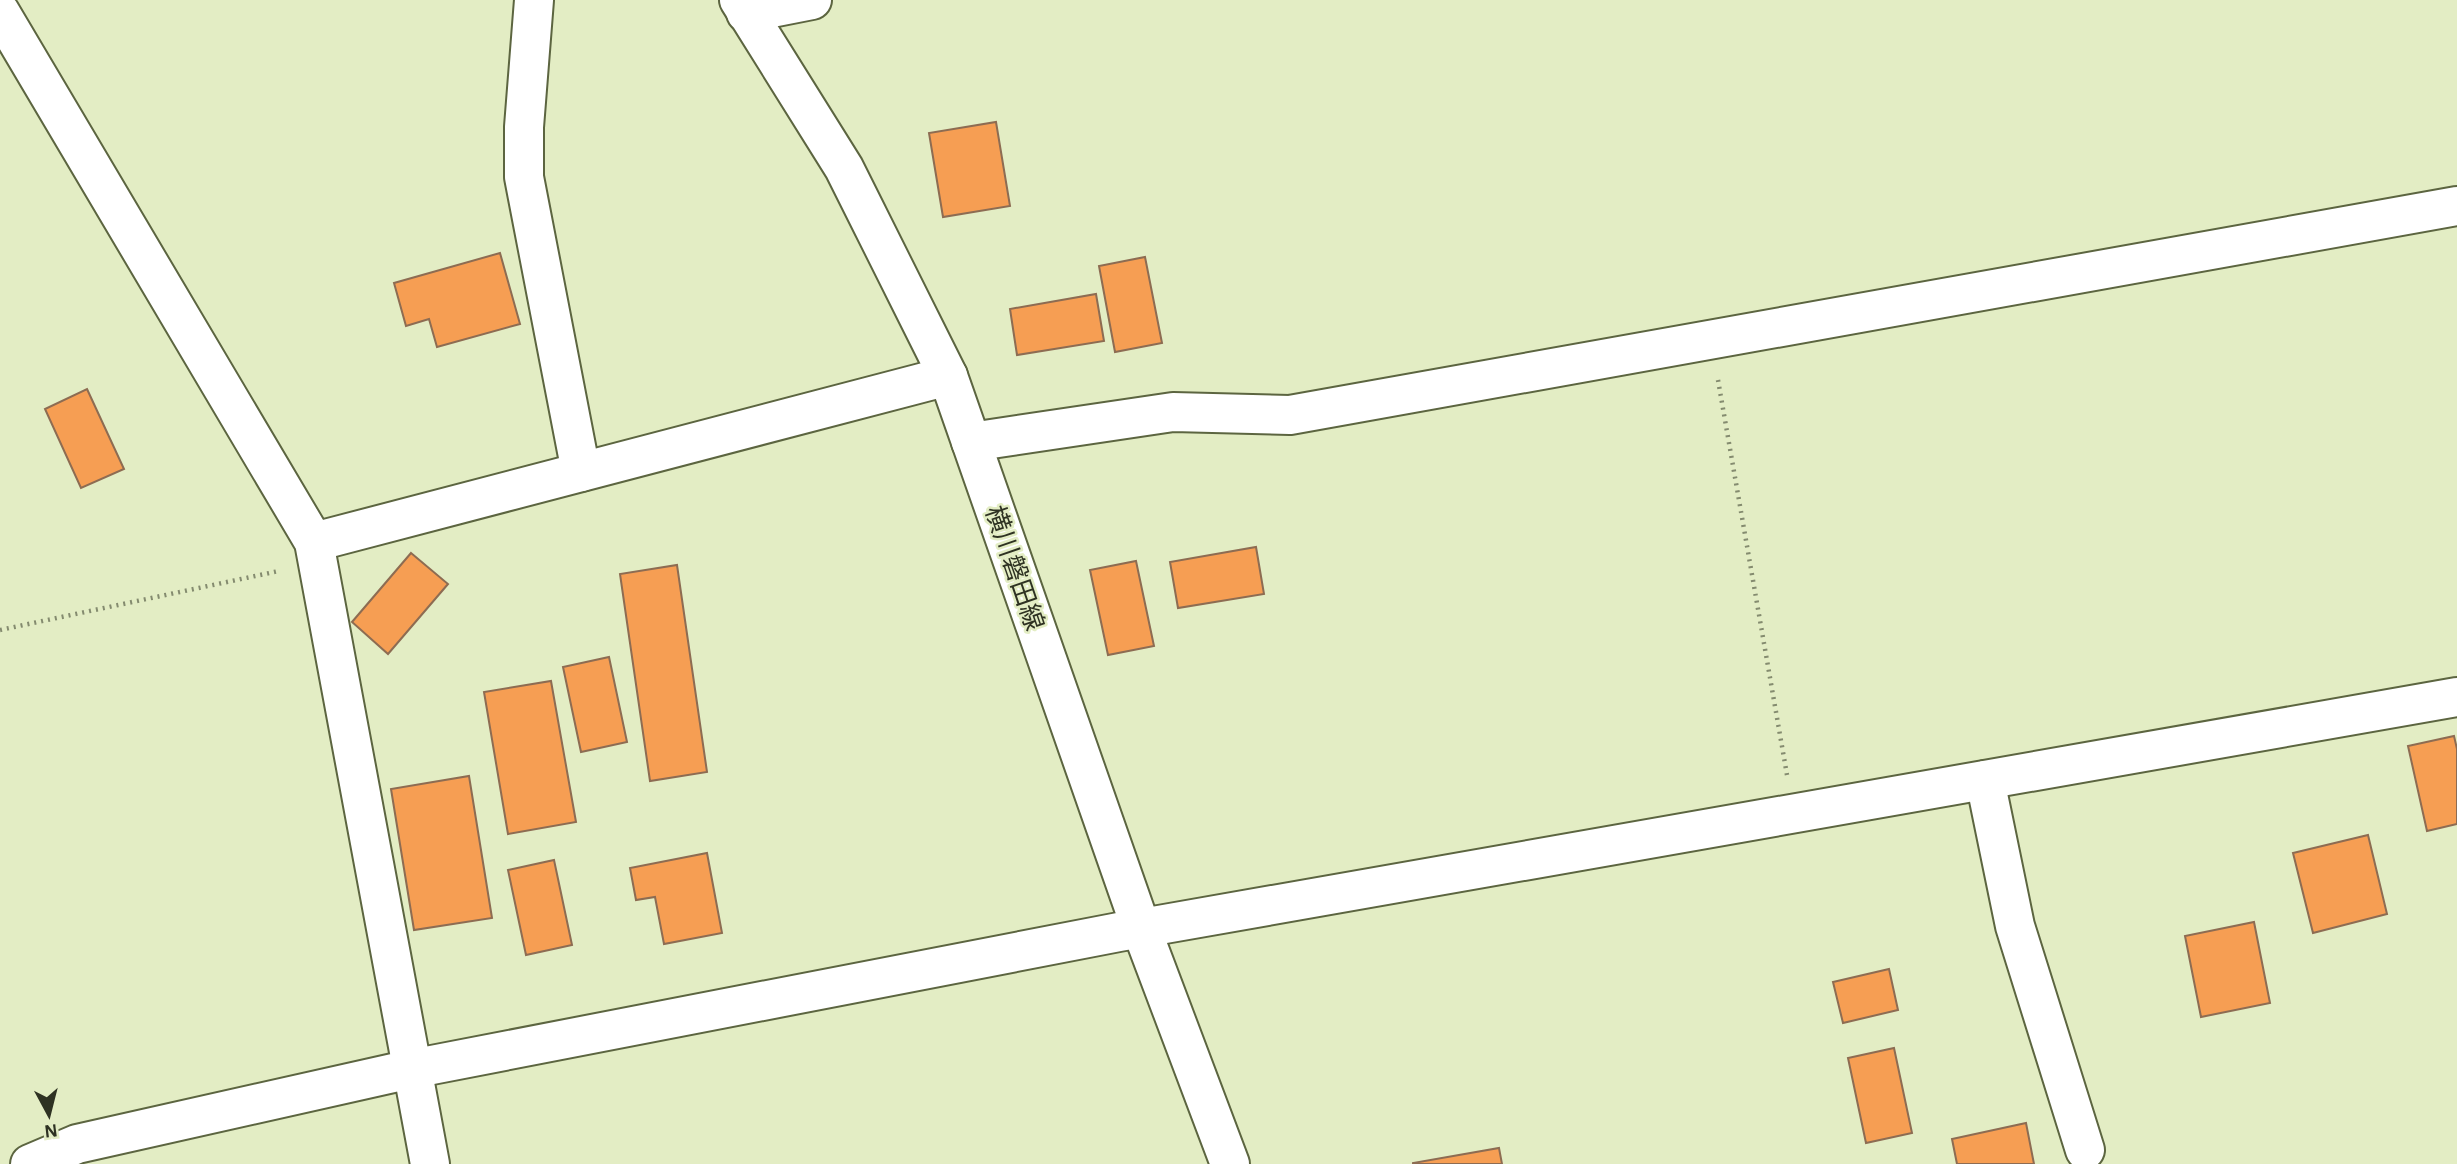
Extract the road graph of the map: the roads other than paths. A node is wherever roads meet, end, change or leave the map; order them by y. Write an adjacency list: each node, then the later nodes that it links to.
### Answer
1 (534, 0): 8 (street)
2 (813, 0): 3 (street)
3 (742, 7): 6 (street, 横川磐田線)
4 (0, 12): 9 (street)
5 (2457, 205): 7 (street)
6 (948, 376): 7 (street, 横川磐田線); 8 (street)
7 (971, 442): 12 (street, 横川磐田線)
8 (581, 472): 9 (street)
9 (316, 553): 13 (street)
10 (2457, 697): 11 (street)
11 (1984, 780): 12 (street); 14 (street)
12 (1141, 928): 13 (street); 17 (street, 横川磐田線)
13 (411, 1069): 15 (street); 16 (street)
14 (2085, 1150)
15 (30, 1164)
16 (430, 1164)
17 (1230, 1164)

